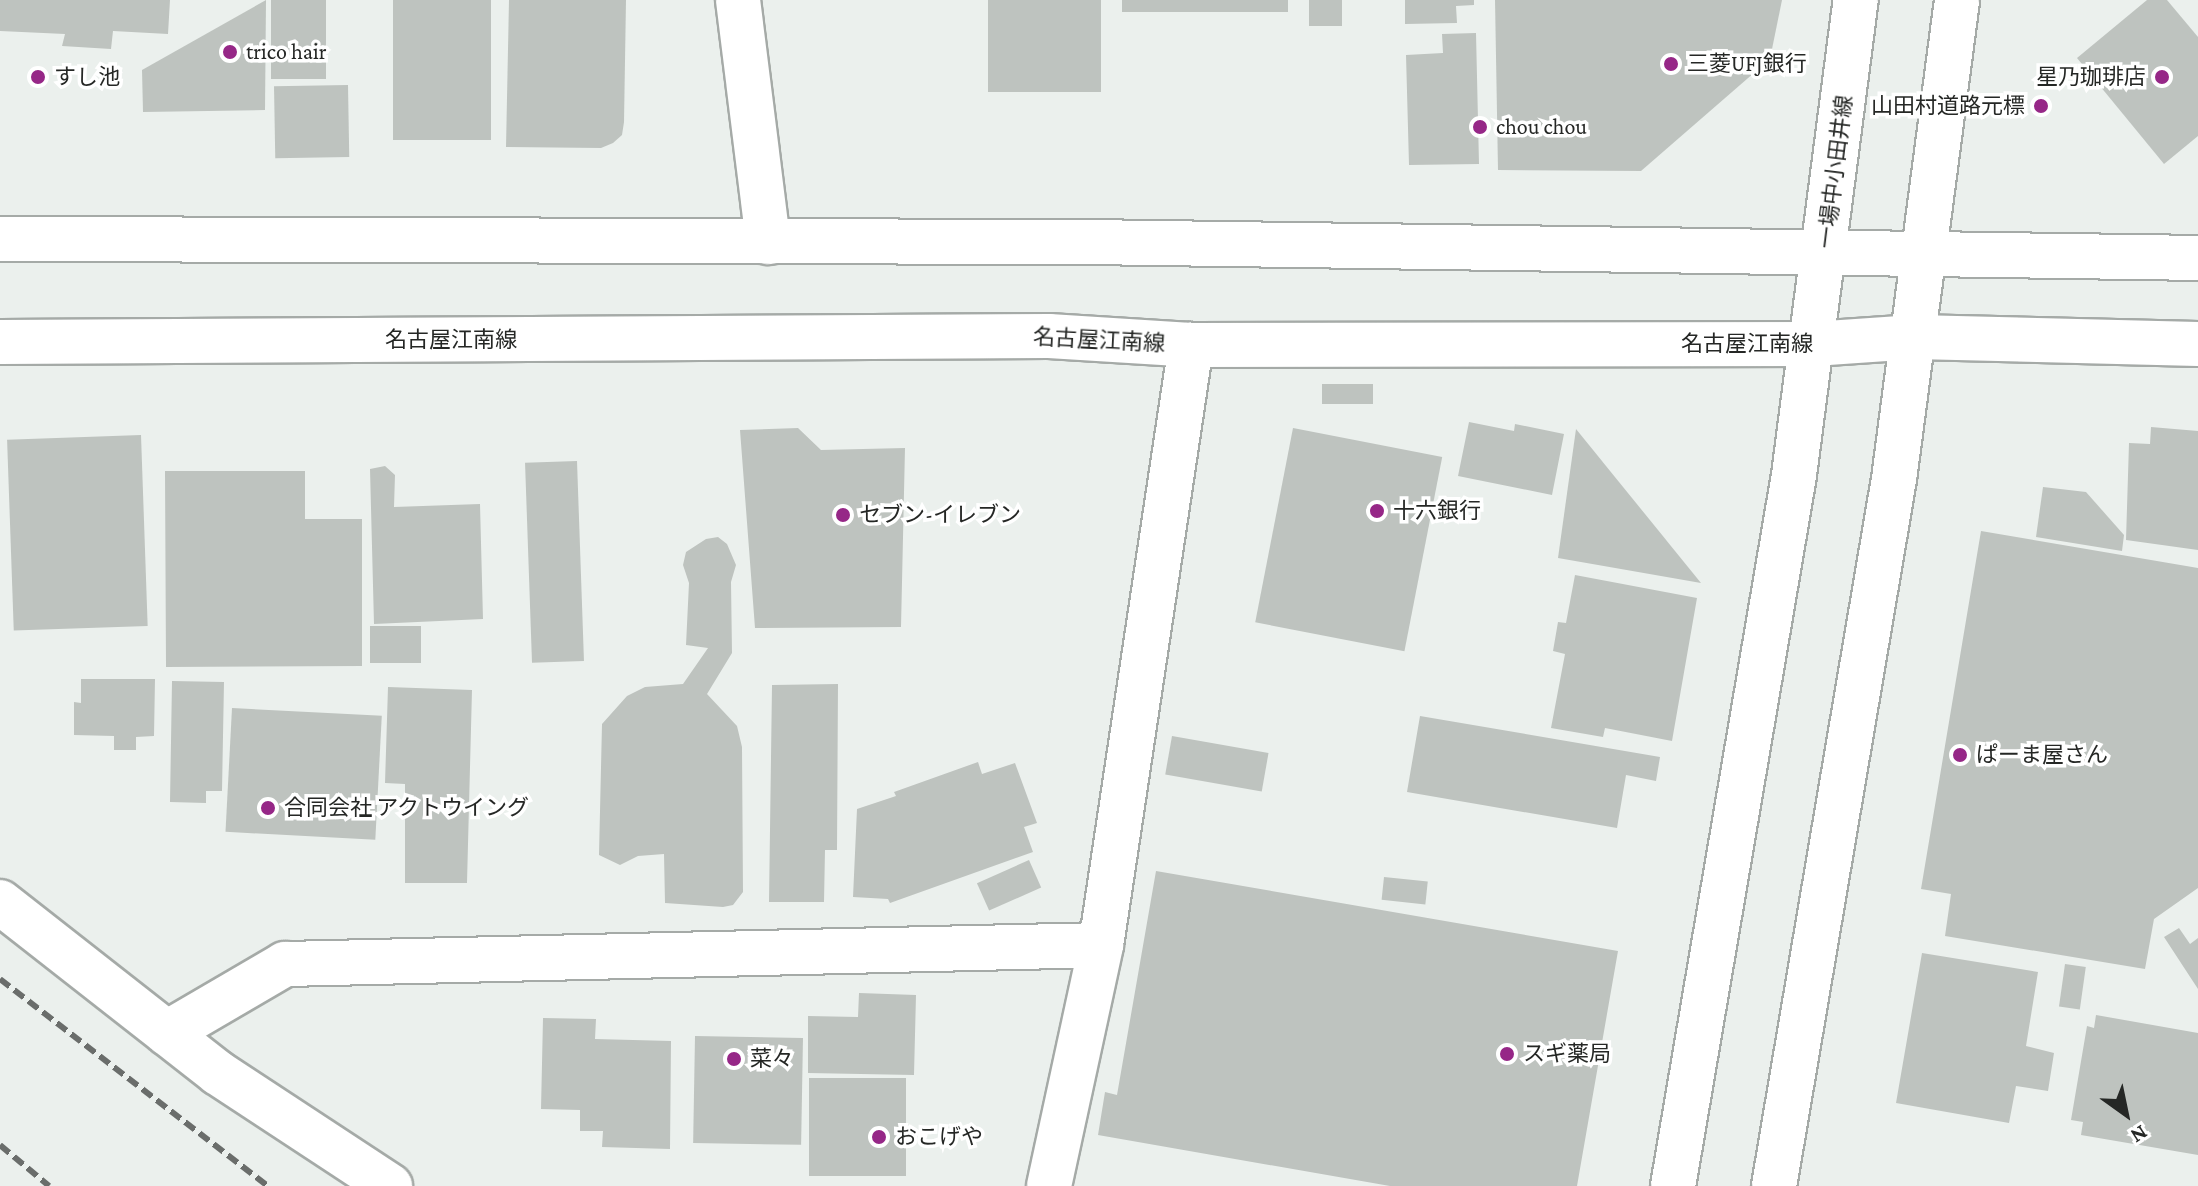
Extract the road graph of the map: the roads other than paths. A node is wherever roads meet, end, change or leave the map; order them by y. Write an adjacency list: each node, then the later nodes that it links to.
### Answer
1 (738, 0): 5 (main road)
2 (1856, 0): 6 (main road, 一場中小田井線)
3 (1957, 0): 7 (main road)
4 (0, 239): 5 (main road)
5 (768, 242): 6 (main road)
6 (1824, 254): 7 (main road); 11 (main road, 一場中小田井線)
7 (1925, 255): 8 (main road); 9 (main road)
8 (2198, 258)
9 (1915, 337): 11 (main road, 名古屋江南線); 12 (main road, 名古屋江南線); 20 (main road)
10 (0, 342): 13 (main road, 名古屋江南線)
11 (1813, 344): 13 (main road, 名古屋江南線); 19 (main road, 一場中小田井線)
12 (2198, 344)
13 (1191, 345): 15 (main road)
14 (0, 902): 16 (main road)
15 (1101, 945): 16 (main road); 18 (main road)
16 (167, 1033): 17 (main road)
17 (390, 1186)
18 (1049, 1186)
19 (1673, 1186)
20 (1774, 1186)

